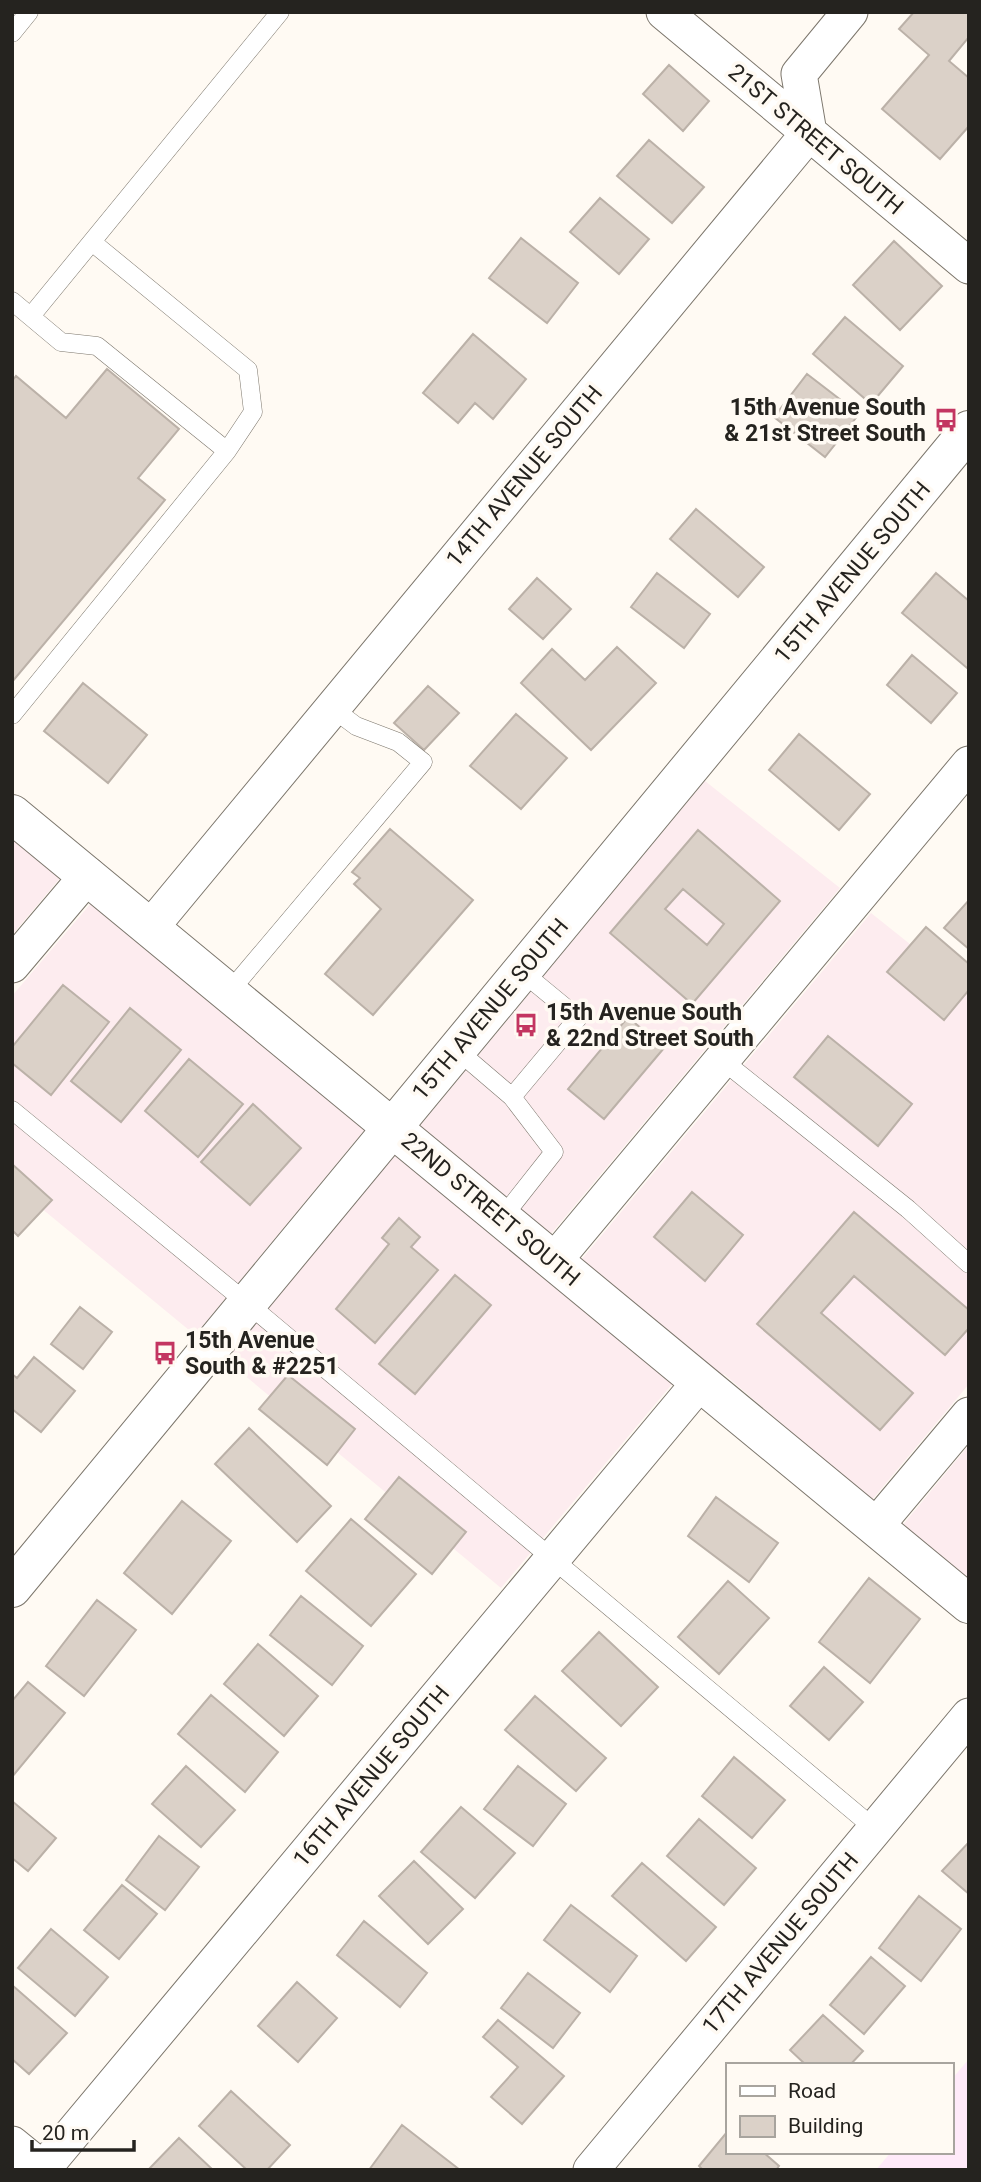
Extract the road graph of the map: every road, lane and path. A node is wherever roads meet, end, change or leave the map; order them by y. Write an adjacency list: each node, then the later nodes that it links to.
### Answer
1 (29, 12): 5 (lane)
2 (280, 12): 7 (lane)
3 (664, 12): 6 (street, 21ST STREET SOUTH)
4 (850, 12): 6 (street)
5 (12, 33)
6 (809, 133): 8 (street, 21ST STREET SOUTH); 13 (street, 14TH AVENUE SOUTH)
7 (92, 242): 10 (lane); 12 (lane)
8 (969, 266)
9 (12, 301): 10 (lane)
10 (31, 316): 12 (lane)
11 (969, 430): 20 (street, 15TH AVENUE SOUTH)
12 (226, 451): 14 (lane)
13 (332, 708): 18 (street, 14TH AVENUE SOUTH); 21 (lane)
14 (12, 715)
15 (969, 764): 23 (street)
16 (12, 814): 17 (street, 22ND STREET SOUTH)
17 (88, 875): 18 (street, 22ND STREET SOUTH); 19 (street)
18 (150, 927): 21 (street, 22ND STREET SOUTH)
19 (12, 965)
20 (522, 971): 22 (street, 15TH AVENUE SOUTH); 24 (lane)
21 (229, 992): 26 (street, 22ND STREET SOUTH)
22 (457, 1050): 24 (lane); 26 (street, 15TH AVENUE SOUTH)
23 (722, 1060): 28 (street); 29 (lane)
24 (512, 1097): 27 (lane)
25 (12, 1110): 30 (lane)
26 (393, 1127): 27 (street, 22ND STREET SOUTH); 30 (street, 15TH AVENUE SOUTH)
27 (502, 1218): 28 (street, 22ND STREET SOUTH)
28 (554, 1261): 31 (street, 22ND STREET SOUTH)
29 (969, 1264)
30 (247, 1303): 34 (lane); 35 (street, 15TH AVENUE SOUTH)
31 (700, 1382): 33 (street, 22ND STREET SOUTH); 34 (street, 16TH AVENUE SOUTH)
32 (969, 1415): 33 (street)
33 (875, 1527): 36 (street, 22ND STREET SOUTH)
34 (552, 1559): 38 (lane); 40 (street, 16TH AVENUE SOUTH)
35 (12, 1588)
36 (969, 1604)
37 (969, 1716): 38 (street, 17TH AVENUE SOUTH)
38 (875, 1829): 41 (street, 17TH AVENUE SOUTH)
39 (12, 2144): 40 (street)
40 (43, 2170)
41 (591, 2170)

